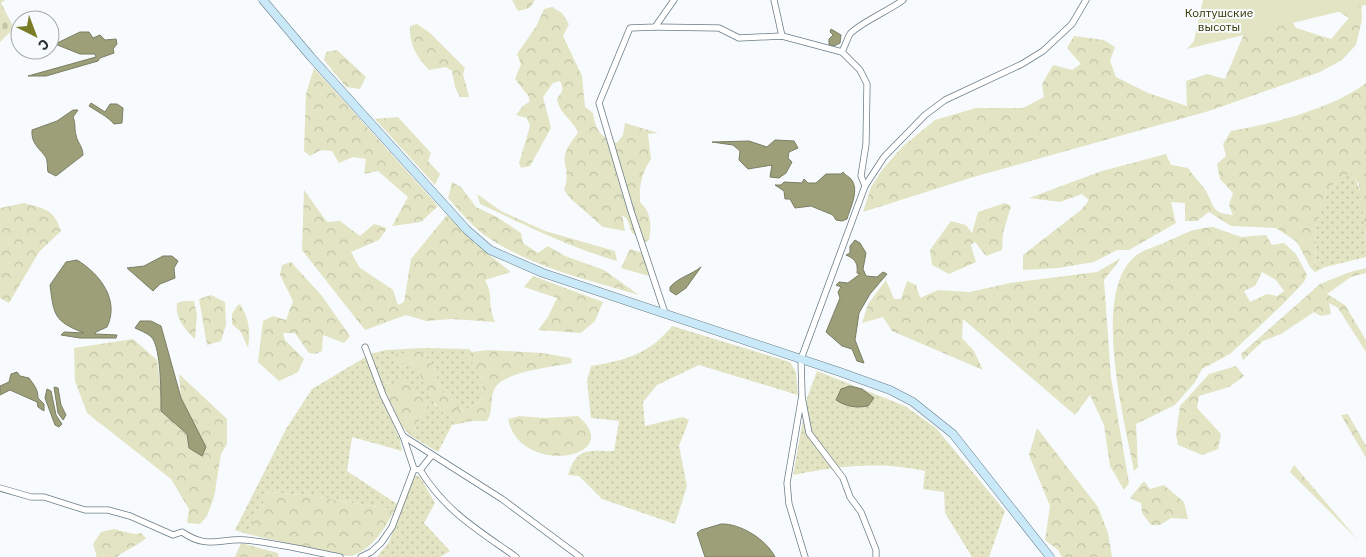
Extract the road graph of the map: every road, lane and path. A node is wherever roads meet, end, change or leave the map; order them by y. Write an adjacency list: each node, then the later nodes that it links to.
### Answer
1 (263, 0): 10 (main road)
2 (674, 0): 6 (street)
3 (774, 0): 7 (street)
4 (903, 0): 8 (street)
5 (1086, 0): 9 (street)
6 (655, 27): 7 (street); 10 (street)
7 (782, 36): 8 (street)
8 (842, 52): 9 (street)
9 (865, 186): 12 (street)
10 (665, 313): 12 (main road)
11 (365, 347): 14 (street)
12 (801, 359): 13 (street); 24 (main road)
13 (802, 395): 22 (street); 23 (street)
14 (403, 436): 15 (street); 16 (street)
15 (432, 455): 16 (street); 21 (street)
16 (417, 470): 19 (street); 20 (street)
17 (0, 488): 18 (street)
18 (340, 557)
19 (361, 557)
20 (516, 557)
21 (580, 557)
22 (805, 557)
23 (876, 557)
24 (1050, 557)

